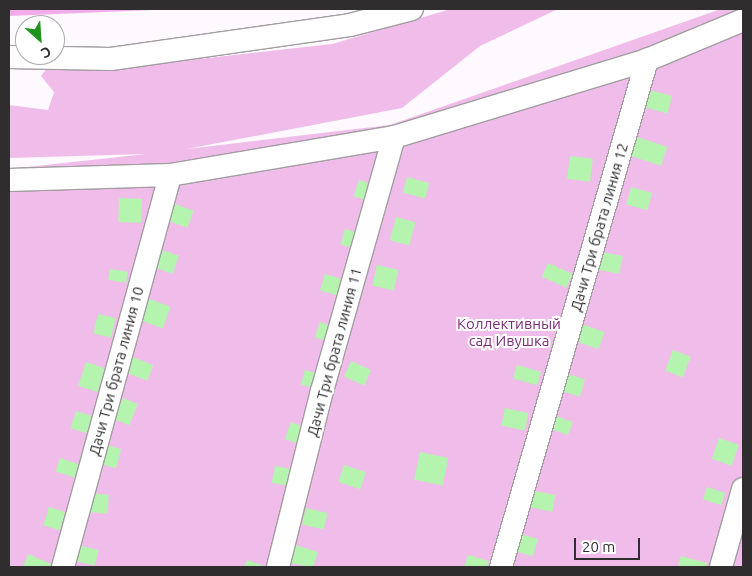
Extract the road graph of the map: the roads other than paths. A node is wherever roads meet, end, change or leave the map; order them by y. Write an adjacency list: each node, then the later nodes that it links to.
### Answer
1 (412, 9): 3 (street)
2 (743, 20): 4 (street)
3 (9, 57)
4 (647, 60): 5 (street); 11 (street, Дачи Три брата линия 12)
5 (394, 137): 6 (street); 10 (street, Дачи Три брата линия 11)
6 (170, 175): 7 (street); 9 (street, Дачи Три брата линия 10)
7 (9, 180)
8 (743, 489): 12 (street)
9 (63, 567)
10 (278, 567)
11 (501, 567)
12 (722, 567)

